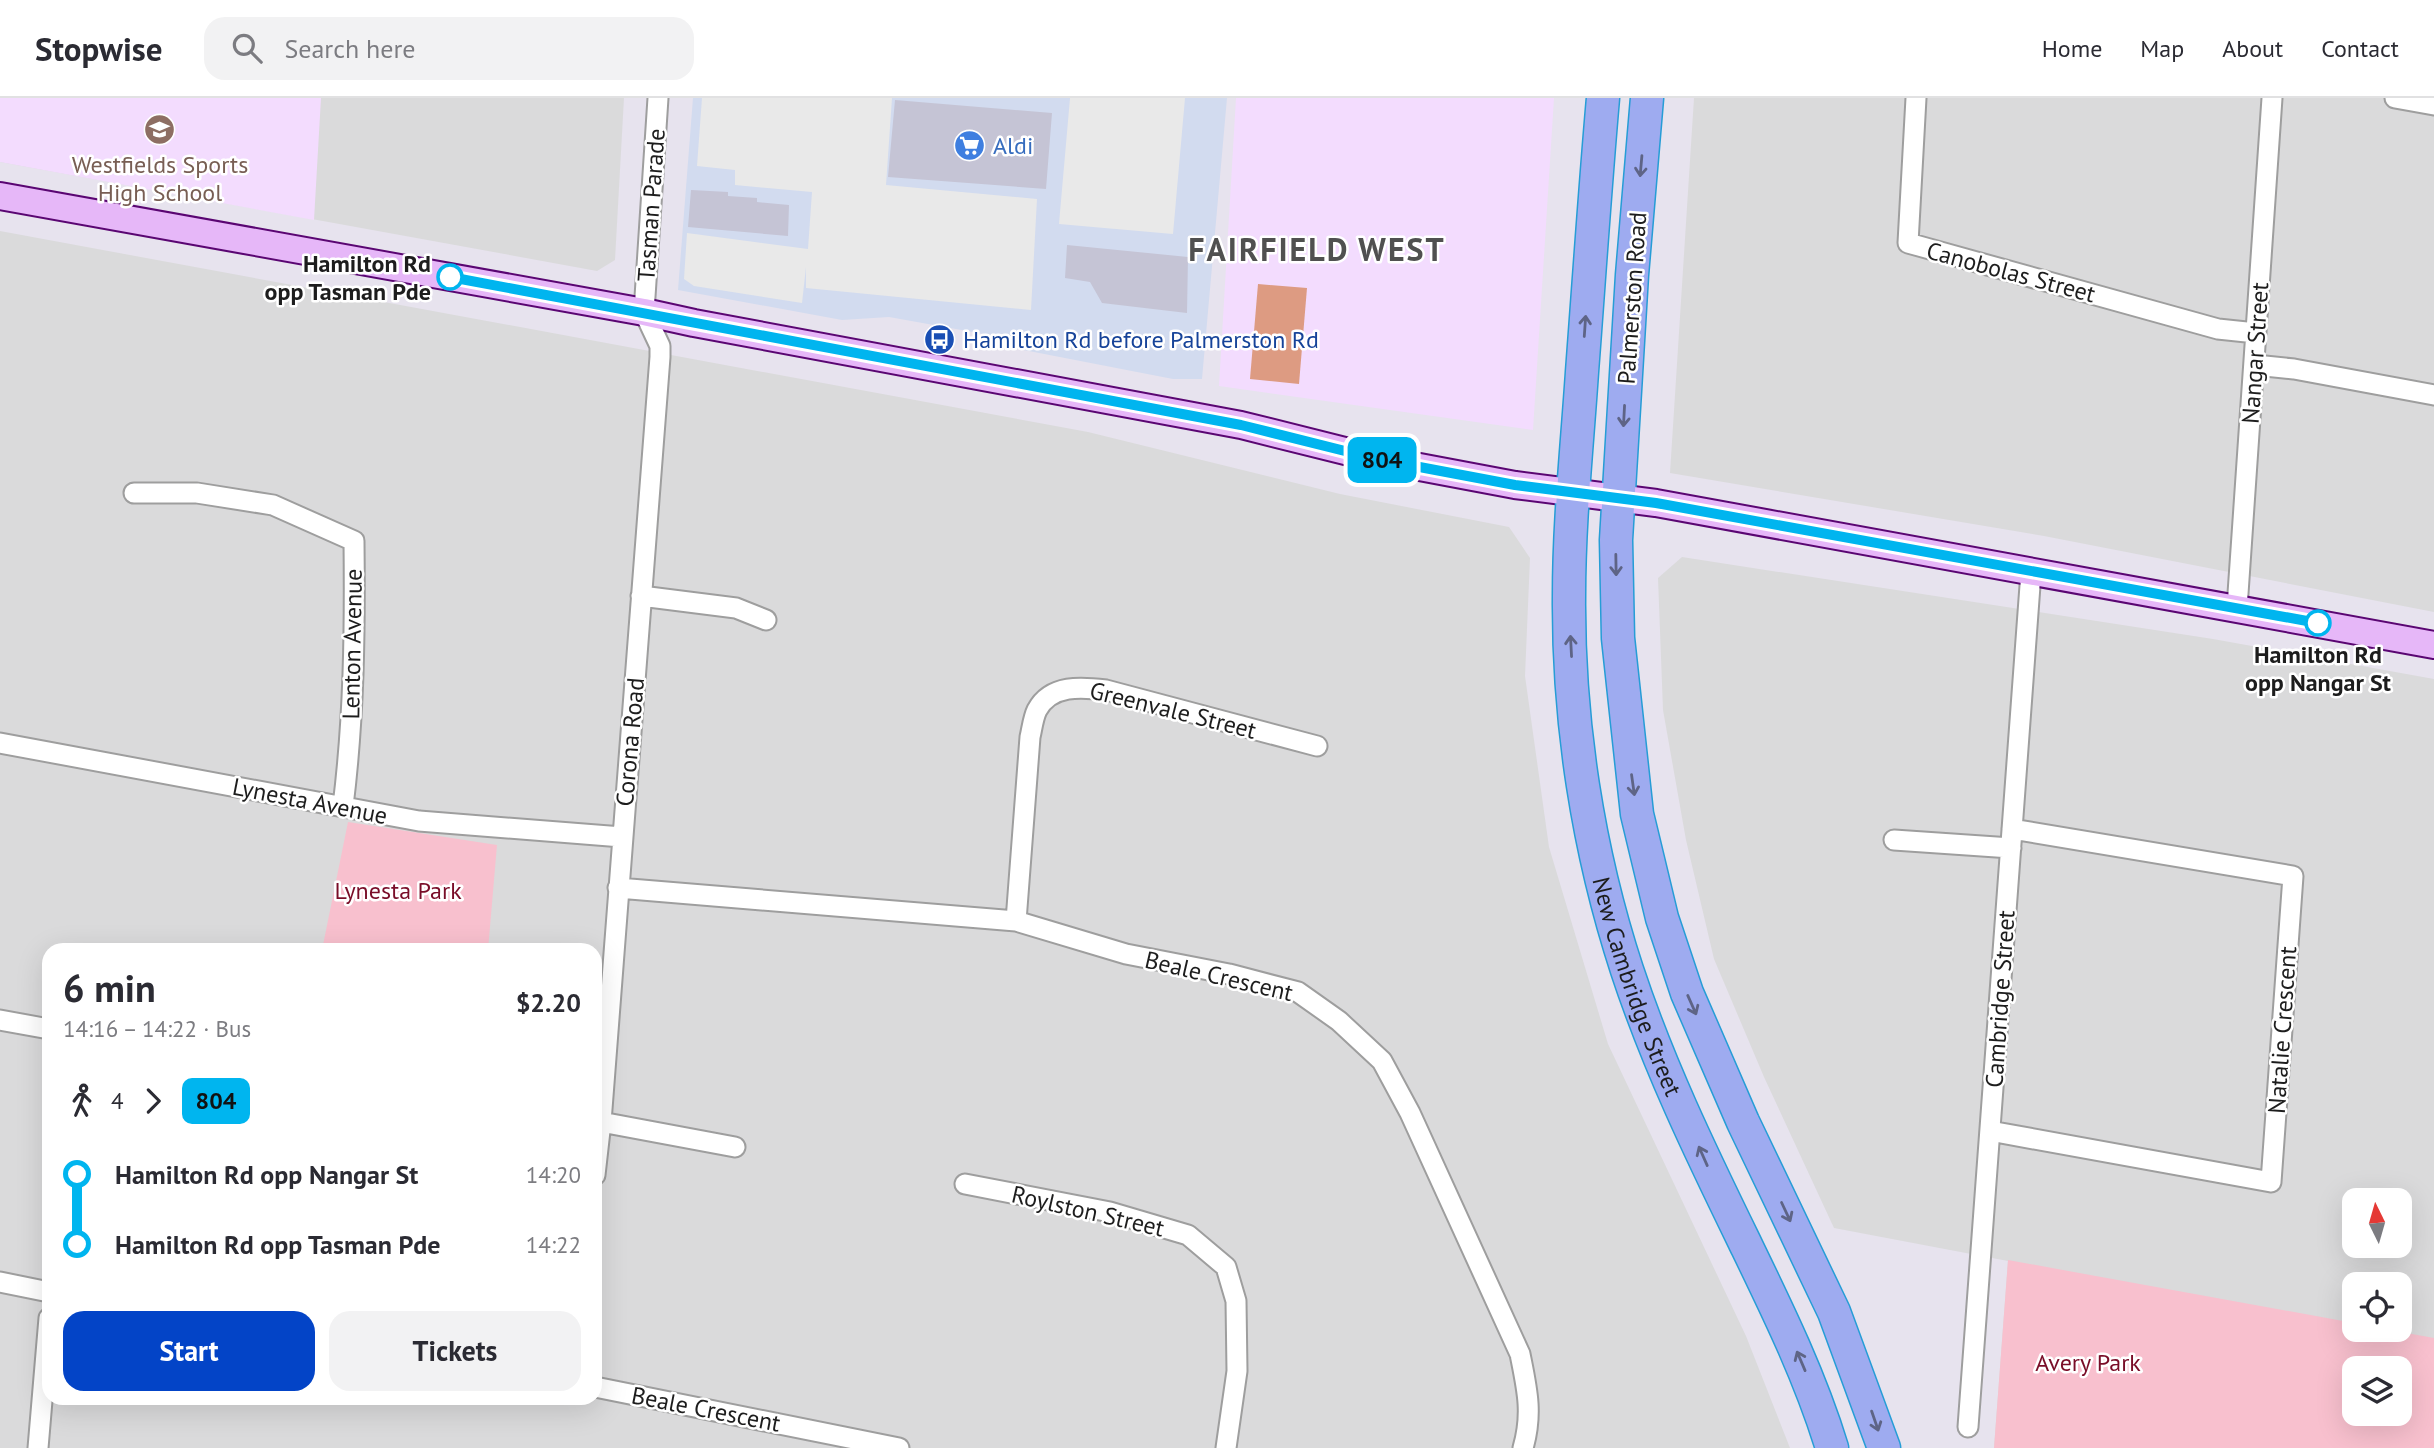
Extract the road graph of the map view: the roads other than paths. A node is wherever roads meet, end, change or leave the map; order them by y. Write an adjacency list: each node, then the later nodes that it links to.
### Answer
1 (658, 98): 9 (street, Tasman Parade)
2 (1603, 98): 13 (highway, Palmerston Road, one-way to 2)
3 (1647, 98): 15 (highway, Palmerston Road, one-way to 15)
4 (1916, 98): 10 (street, Canobolas Street)
5 (2272, 98): 10 (street, Nangar Street)
6 (2395, 98): 7 (street)
7 (2434, 105)
8 (0, 196): 9 (main road)
9 (644, 312): 13 (main road); 17 (street, Corona Road)
10 (2256, 333): 11 (street, Nangar Street)
11 (2255, 365): 12 (street); 18 (street, Nangar Street)
12 (2434, 395)
13 (1573, 492): 15 (main road); 45 (highway, New Cambridge Street, one-way to 13)
14 (134, 493): 23 (street, Lenton Avenue)
15 (1619, 497): 16 (main road); 46 (highway, New Cambridge Street, one-way to 46)
16 (2031, 572): 18 (main road); 25 (street, Cambridge Street)
17 (641, 596): 19 (street); 24 (street, Corona Road)
18 (2236, 608): 20 (main road)
19 (766, 620)
20 (2434, 645)
21 (0, 743): 23 (street, Lynesta Avenue)
22 (1317, 746): 28 (street, Greenvale Street)
23 (343, 806): 24 (street, Lynesta Avenue)
24 (622, 836): 27 (street, Corona Road)
25 (2011, 838): 26 (street); 33 (street, Cambridge Street); 33 (street, Natalie Crescent)
26 (1894, 840)
27 (618, 888): 28 (street, Beale Crescent); 31 (street, Corona Road)
28 (1016, 921): 44 (street, Beale Crescent)
29 (0, 1020): 30 (street)
30 (42, 1028)
31 (602, 1108)
32 (602, 1122): 34 (street)
33 (1990, 1131): 40 (street, Cambridge Street)
34 (735, 1147)
35 (965, 1184): 43 (street, Roylston Street)
36 (0, 1282): 37 (street)
37 (42, 1291)
38 (602, 1388): 42 (street, Beale Crescent)
39 (42, 1401): 41 (street)
40 (1968, 1427)
41 (38, 1448)
42 (899, 1448)
43 (1226, 1448)
44 (1523, 1448)
45 (1832, 1448)
46 (1884, 1448)

